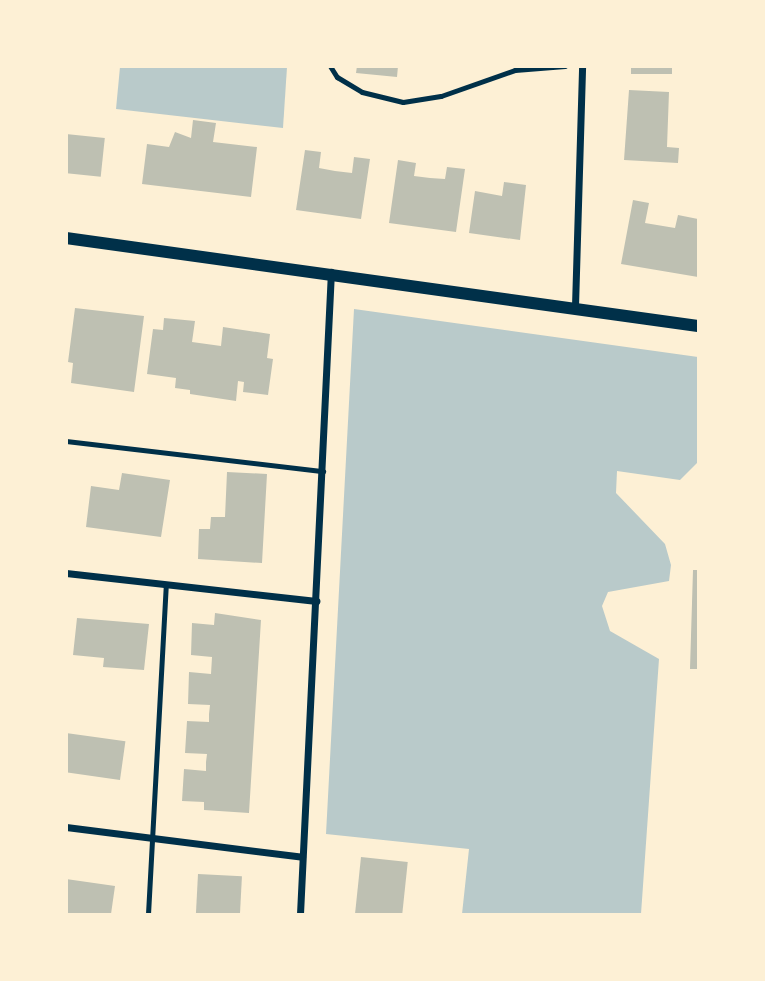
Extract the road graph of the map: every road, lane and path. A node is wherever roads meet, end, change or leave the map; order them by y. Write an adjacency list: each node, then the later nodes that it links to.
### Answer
1 (330, 66): 2 (lane)
2 (565, 66)
3 (582, 66): 6 (street)
4 (66, 238): 5 (street)
5 (331, 272): 6 (street); 9 (street)
6 (575, 306): 7 (street)
7 (698, 326)
8 (66, 441): 9 (lane)
9 (323, 471): 12 (street)
10 (66, 573): 11 (street)
11 (166, 584): 12 (street); 14 (lane)
12 (316, 601): 15 (street)
13 (66, 827): 14 (street)
14 (153, 837): 15 (street); 16 (lane)
15 (302, 857): 17 (street)
16 (148, 915)
17 (300, 915)

